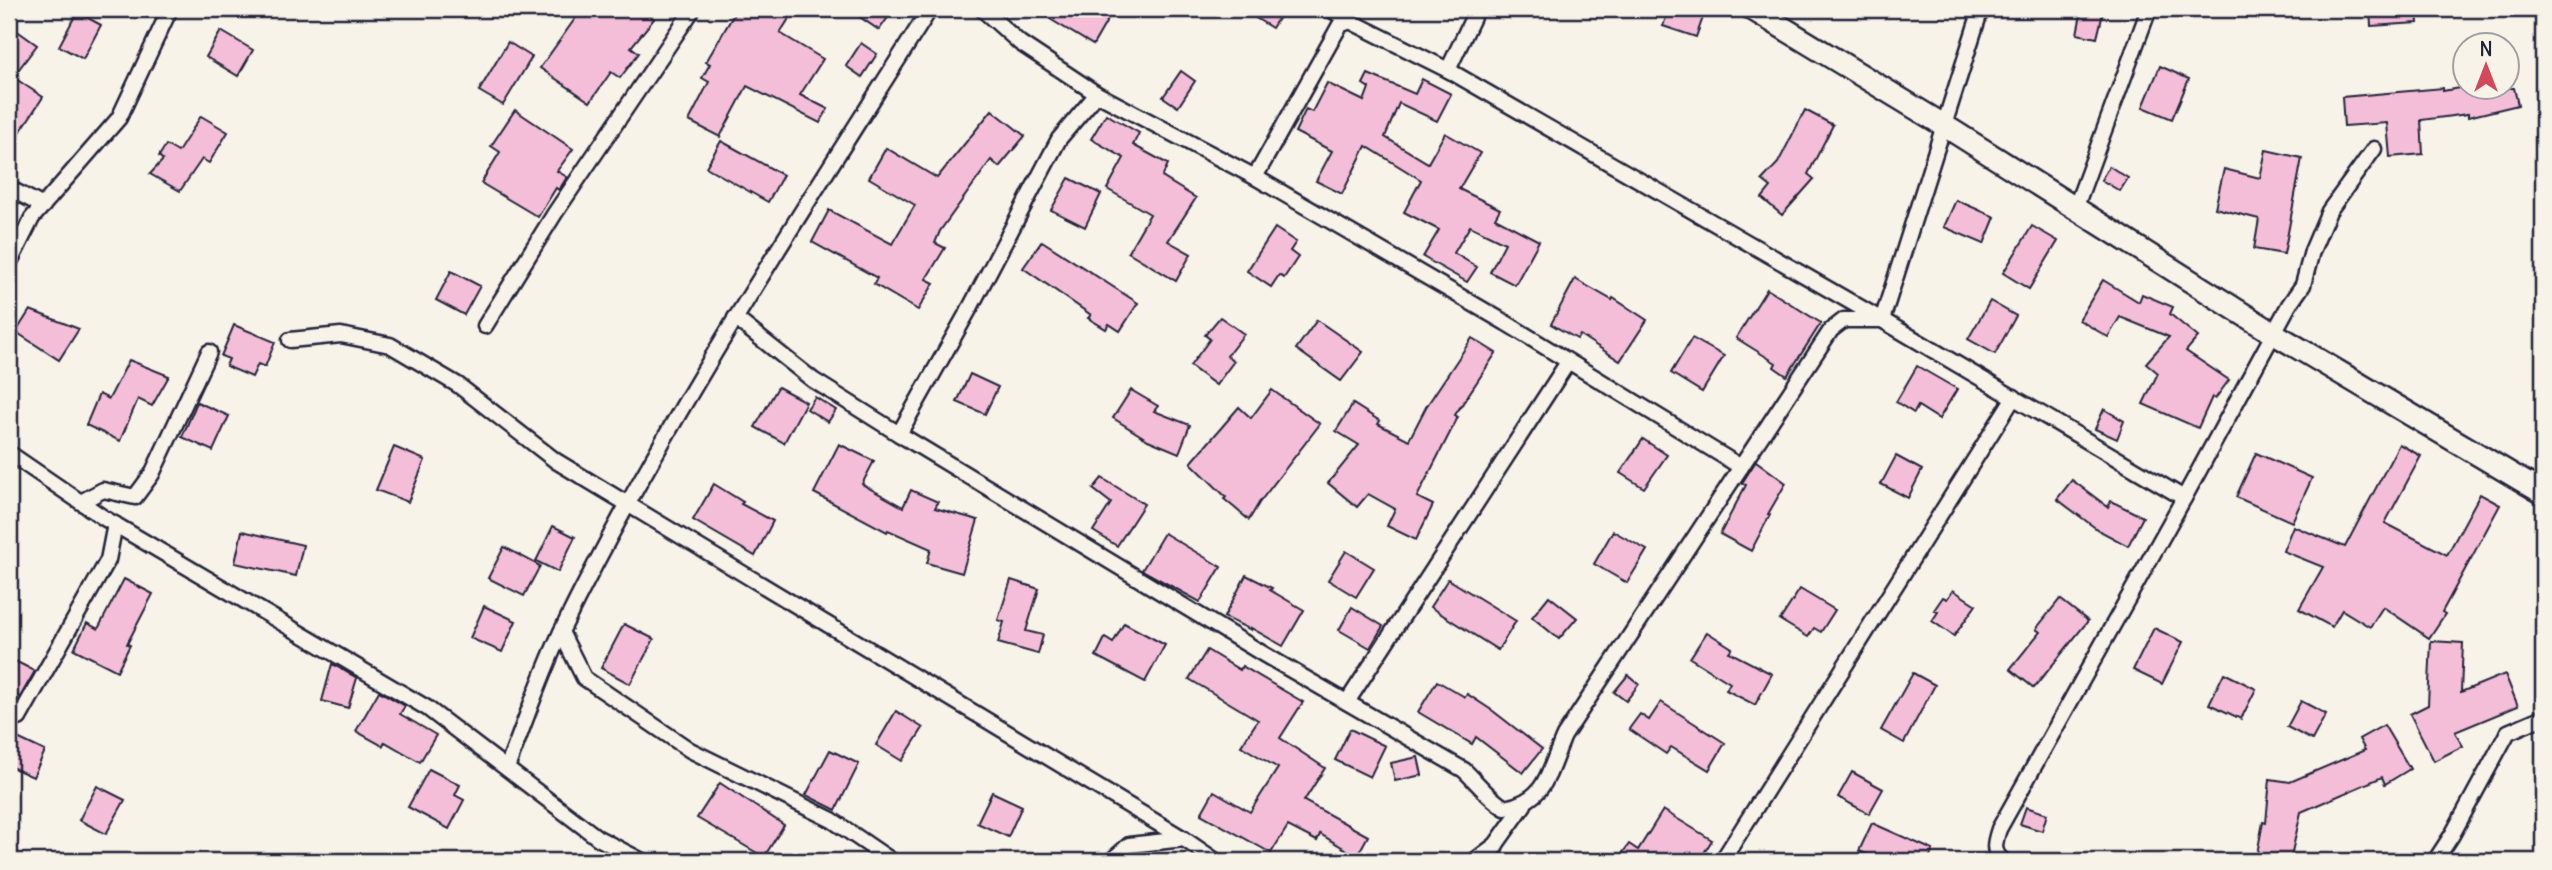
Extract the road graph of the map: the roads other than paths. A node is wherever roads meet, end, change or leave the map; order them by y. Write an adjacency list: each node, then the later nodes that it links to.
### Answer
1 (170, 9): 17 (street)
2 (693, 9): 22 (street)
3 (930, 9): 20 (street)
4 (982, 9): 12 (street)
5 (1330, 9): 10 (street)
6 (1477, 9): 11 (street)
7 (1752, 9): 13 (street)
8 (1981, 9): 13 (street)
9 (2150, 9): 18 (street)
10 (1350, 21): 11 (street); 15 (street)
11 (1448, 70): 21 (street)
12 (1097, 94): 15 (street); 28 (street)
13 (1945, 126): 18 (street); 21 (street)
14 (2374, 149): 23 (street)
15 (1255, 177): 26 (street)
16 (9, 188): 17 (street)
17 (43, 206): 19 (street)
18 (2075, 209): 23 (street)
19 (9, 264)
20 (735, 318): 28 (street); 34 (street)
21 (1882, 320): 27 (street); 30 (street)
22 (485, 326)
23 (2273, 333): 31 (street); 32 (street)
24 (290, 340): 34 (street)
25 (209, 352): 33 (street)
26 (1568, 362): 30 (street); 37 (street)
27 (2014, 397): 32 (street); 50 (street)
28 (899, 434): 37 (street)
29 (9, 453): 33 (street)
30 (1741, 467): 41 (street)
31 (2543, 493)
32 (2184, 498): 51 (street)
33 (81, 502): 35 (street)
34 (629, 505): 36 (street); 42 (street)
35 (115, 524): 38 (street); 40 (street)
36 (561, 632): 40 (street); 45 (street)
37 (1347, 702): 41 (street)
38 (9, 710)
39 (2543, 717): 52 (street)
40 (507, 768): 44 (street)
41 (1524, 805): 43 (street)
42 (1184, 839): 46 (street); 47 (street)
43 (1497, 843): 48 (street); 49 (street)
44 (642, 861)
45 (892, 861)
46 (1111, 861)
47 (1216, 861)
48 (1474, 861)
49 (1488, 861)
50 (1722, 861)
51 (2004, 861)
52 (2435, 861)

